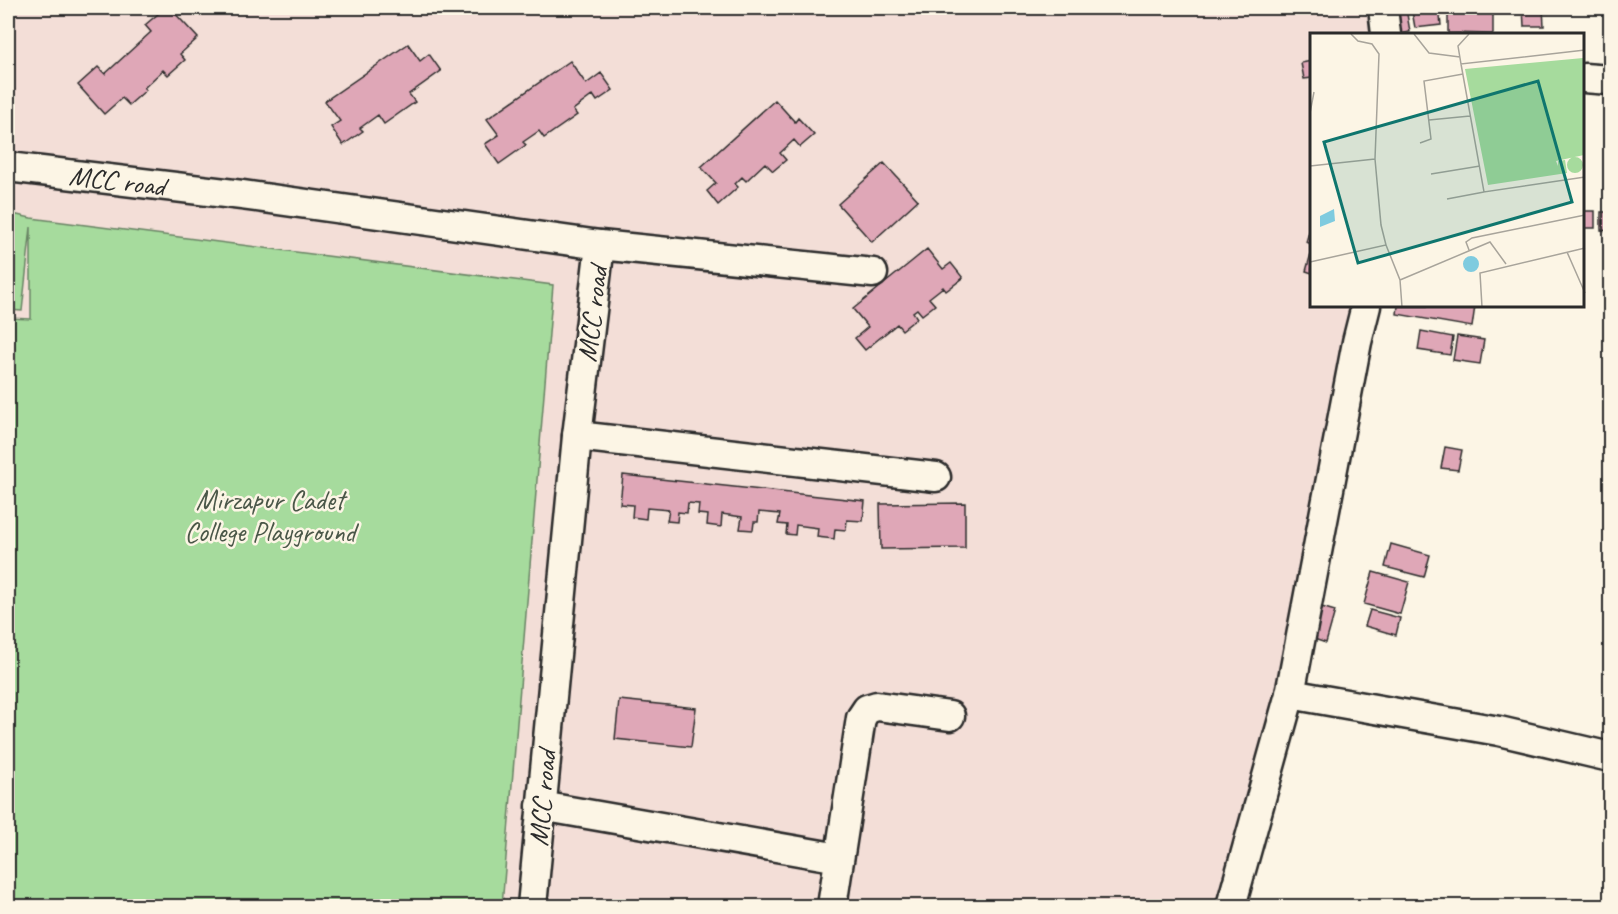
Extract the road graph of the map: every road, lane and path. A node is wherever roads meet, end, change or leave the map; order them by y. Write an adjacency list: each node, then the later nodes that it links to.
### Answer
1 (1383, 8): 2 (street)
2 (1386, 33)
3 (1585, 78): 4 (street)
4 (1611, 80)
5 (8, 166): 6 (street, MCC road)
6 (600, 244): 7 (street); 9 (street, MCC road)
7 (873, 273)
8 (1366, 308): 11 (street)
9 (577, 436): 10 (street); 14 (street, MCC road)
10 (936, 477)
11 (1290, 694): 13 (street); 18 (street)
12 (950, 716): 15 (street)
13 (1611, 757)
14 (541, 806): 15 (street); 16 (street, MCC road)
15 (839, 858): 17 (street)
16 (532, 906)
17 (832, 906)
18 (1231, 906)

